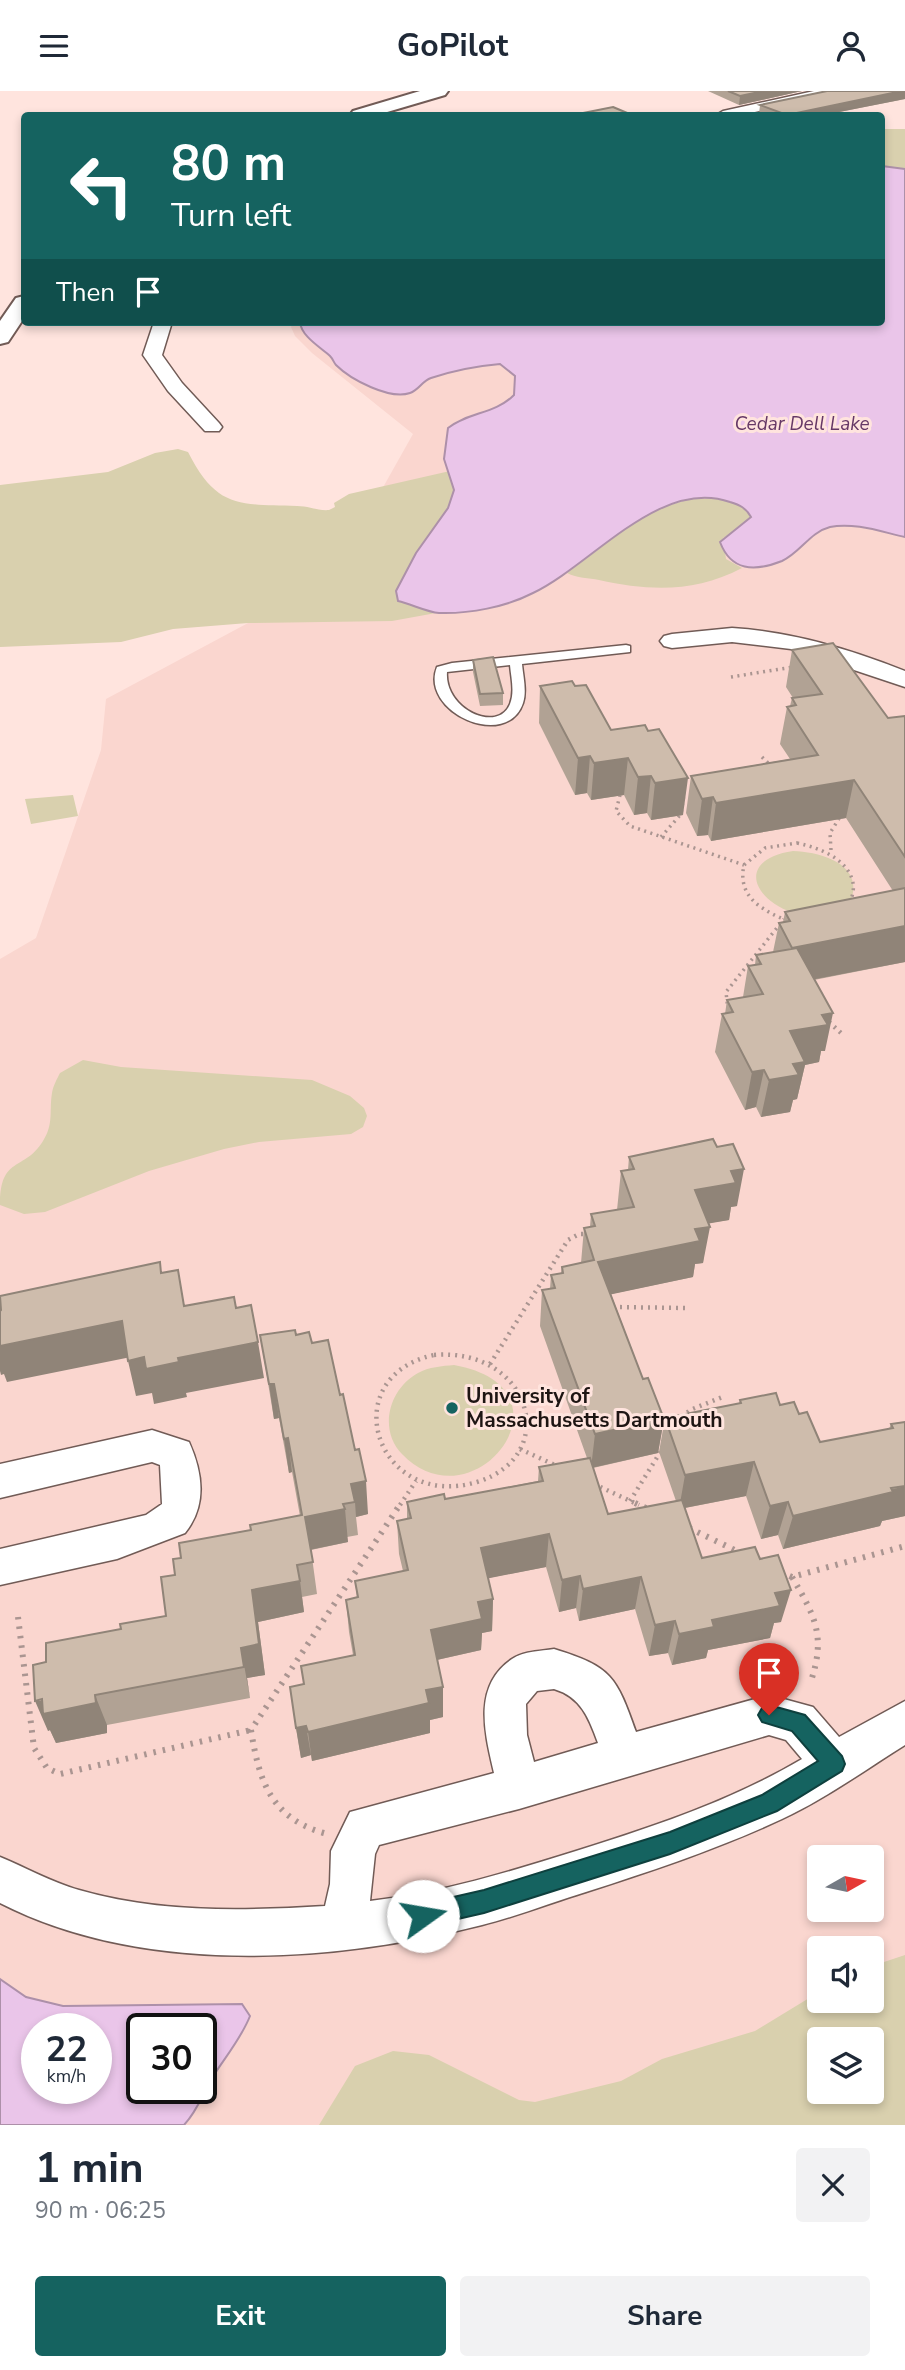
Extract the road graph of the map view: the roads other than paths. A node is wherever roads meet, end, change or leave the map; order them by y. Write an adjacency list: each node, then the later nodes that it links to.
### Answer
1 (439, 91): 3 (street)
2 (834, 91): 4 (street)
3 (369, 112)
4 (737, 112)
5 (21, 307): 7 (street)
6 (162, 326): 8 (street)
7 (0, 338)
8 (212, 427)
9 (672, 641): 12 (street)
10 (626, 649): 11 (lane)
11 (515, 661): 11 (lane)
12 (905, 680)
13 (0, 1481): 14 (street)
14 (0, 1567)
15 (905, 1721): 17 (street)
16 (624, 1757): 17 (street); 18 (street); 18 (street)
17 (834, 1764): 20 (street)
18 (519, 1788): 20 (street)
19 (0, 1879): 20 (street)
20 (342, 1927)

